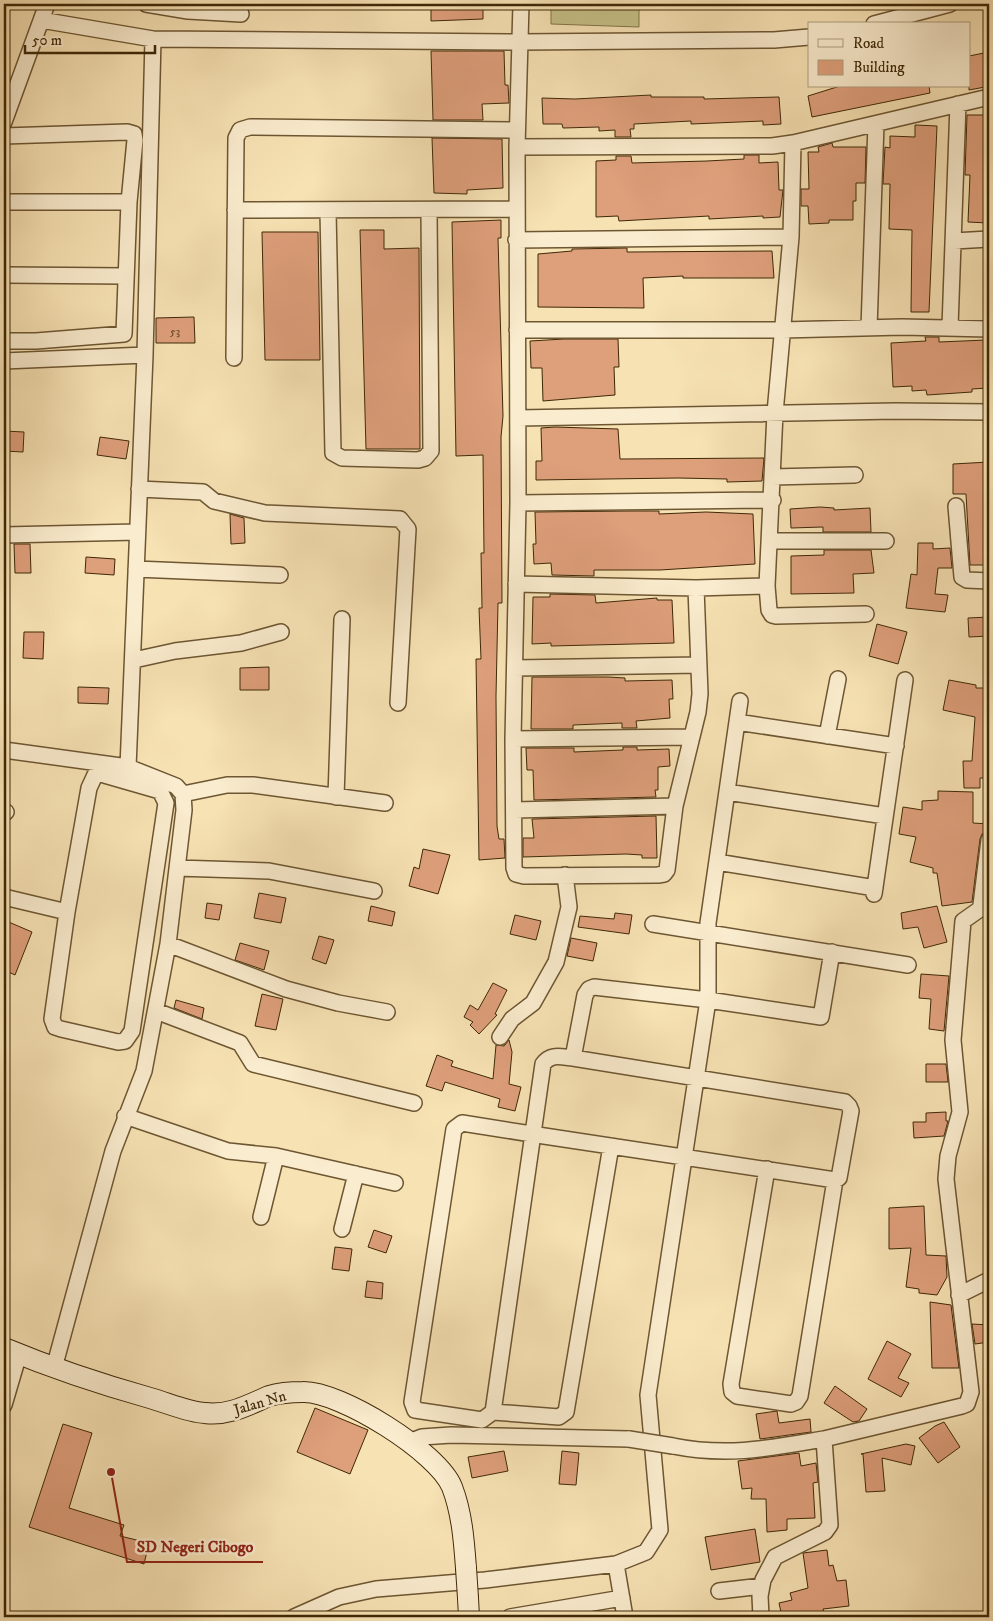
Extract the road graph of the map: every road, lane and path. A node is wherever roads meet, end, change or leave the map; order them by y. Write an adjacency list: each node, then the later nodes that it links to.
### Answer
1 (47, 4): 6 (street)
2 (146, 4): 5 (street)
3 (521, 4): 10 (street)
4 (950, 4): 7 (street)
5 (241, 14)
6 (41, 20): 9 (street); 11 (street)
7 (882, 22)
8 (808, 37): 10 (street)
9 (153, 39): 10 (street); 38 (street)
10 (520, 42): 16 (street)
11 (8, 93): 14 (street)
12 (989, 97): 13 (street)
13 (958, 104): 15 (street); 29 (street)
14 (4, 122)
15 (876, 124): 18 (street); 33 (street)
16 (517, 130): 19 (street); 23 (street)
17 (4, 136): 21 (street)
18 (793, 143): 19 (street); 26 (street)
19 (516, 147): 22 (street)
20 (4, 202): 21 (street)
21 (129, 202): 31 (street)
22 (517, 209): 24 (street); 28 (street)
23 (235, 210): 25 (street); 39 (street)
24 (429, 210): 25 (street); 25 (street)
25 (328, 211)
26 (790, 237): 28 (street); 36 (street)
27 (989, 239): 29 (street)
28 (516, 240): 35 (street)
29 (954, 241): 32 (street)
30 (4, 274): 31 (street)
31 (126, 276): 37 (street)
32 (950, 327): 33 (street); 34 (street)
33 (868, 328): 36 (street)
34 (989, 329)
35 (517, 330): 36 (street); 43 (street)
36 (782, 330): 42 (street)
37 (4, 341)
38 (145, 355): 40 (street); 46 (street)
39 (234, 358)
40 (4, 361)
41 (989, 412): 42 (street)
42 (775, 413): 43 (street); 45 (street)
43 (518, 418): 48 (street)
44 (855, 475): 45 (street)
45 (772, 477): 47 (street)
46 (139, 489): 50 (street); 69 (street)
47 (773, 500): 48 (street); 52 (street)
48 (518, 502): 57 (street)
49 (956, 506): 56 (street)
50 (137, 532): 51 (street); 54 (street)
51 (4, 535)
52 (771, 541): 53 (street); 58 (street)
53 (886, 541)
54 (136, 569): 55 (street); 63 (street)
55 (280, 574)
56 (989, 581)
57 (516, 584): 59 (street); 65 (street)
58 (767, 586): 59 (street); 60 (street)
59 (696, 588): 64 (street)
60 (866, 614)
61 (342, 619): 79 (street)
62 (281, 632): 63 (street)
63 (134, 660): 76 (street)
64 (699, 665): 65 (street); 72 (street)
65 (515, 668): 73 (street)
66 (838, 678): 71 (street)
67 (905, 680): 74 (street)
68 (740, 701): 70 (street)
69 (398, 703)
70 (737, 722): 71 (street); 77 (street)
71 (827, 736): 74 (street)
72 (692, 737): 73 (street); 81 (street)
73 (513, 739): 82 (street)
74 (896, 746): 83 (street)
75 (4, 750): 76 (street)
76 (127, 773): 78 (street); 91 (street); 91 (street)
77 (727, 792): 83 (street); 85 (street)
78 (183, 794): 79 (street); 86 (street)
79 (336, 796): 80 (street)
80 (385, 803)
81 (675, 806): 82 (street); 88 (street)
82 (515, 810): 88 (street)
83 (885, 816): 85 (street)
84 (989, 840): 87 (street)
85 (717, 862): 93 (street)
86 (177, 868): 89 (street); 94 (street)
87 (987, 874): 116 (street)
88 (565, 875): 100 (street)
89 (374, 890)
90 (4, 897): 91 (street)
91 (67, 912)
92 (653, 924): 93 (street)
93 (708, 932): 95 (street); 97 (street)
94 (168, 944): 98 (street); 99 (street)
95 (832, 952): 96 (street); 97 (street)
96 (908, 965)
97 (708, 1000): 101 (street); 102 (street)
98 (156, 1011): 103 (street); 104 (street)
99 (387, 1012)
100 (500, 1037)
101 (573, 1058): 102 (street); 105 (street)
102 (697, 1078): 108 (street); 111 (street)
103 (414, 1103)
104 (125, 1116): 107 (street); 118 (street)
105 (533, 1134): 106 (street); 120 (street); 120 (street)
106 (611, 1146): 108 (street); 120 (street)
107 (276, 1156): 110 (street); 113 (street)
108 (684, 1158): 109 (street); 123 (street)
109 (767, 1169): 111 (street); 111 (street)
110 (356, 1174): 112 (street); 114 (street)
111 (835, 1180)
112 (395, 1183)
113 (262, 1217)
114 (342, 1229)
115 (989, 1280): 116 (street)
116 (959, 1295): 121 (street)
117 (12, 1351): 118 (street, Jalan Nn); 119 (street)
118 (54, 1368): 122 (street, Jalan Nn)
119 (4, 1405)
120 (493, 1412)
121 (824, 1439): 122 (street, bridge); 124 (street)
122 (409, 1442): 127 (street, Jalan Nn, bridge)
123 (616, 1564): 126 (street); 128 (street)
124 (762, 1586): 125 (street); 131 (street)
125 (719, 1591)
126 (622, 1598): 129 (street); 130 (street)
127 (469, 1608)
128 (294, 1617)
129 (510, 1617)
130 (625, 1617)
131 (761, 1617)

